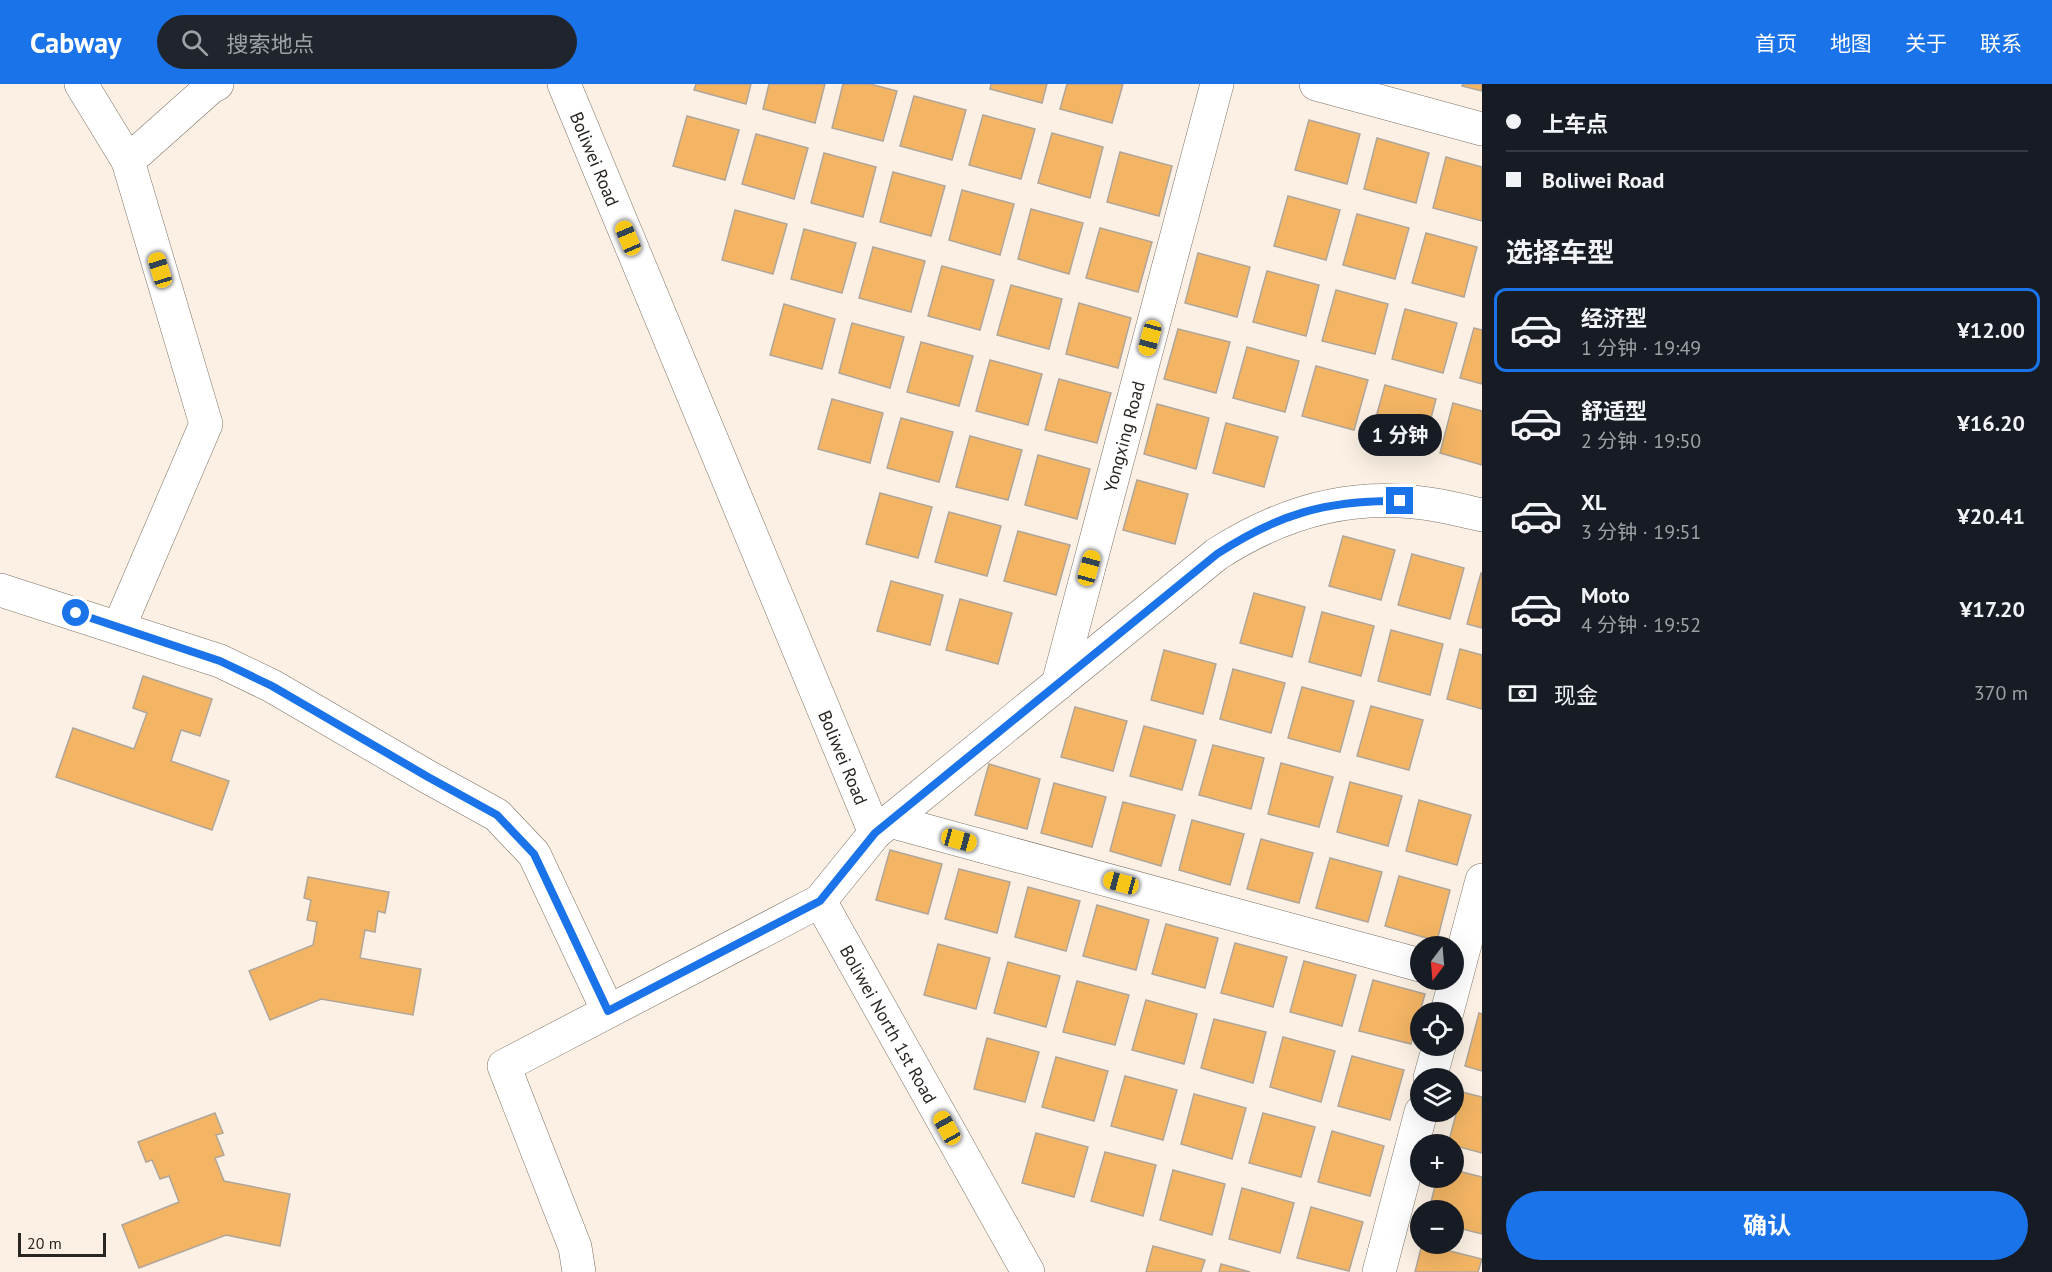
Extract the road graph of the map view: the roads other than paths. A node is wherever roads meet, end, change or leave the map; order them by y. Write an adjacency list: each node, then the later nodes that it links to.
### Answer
1 (81, 84): 7 (street)
2 (217, 84): 7 (street)
3 (564, 84): 12 (street, Boliwei Road)
4 (1217, 84): 11 (street, Yongxing Road)
5 (1316, 84): 6 (street)
6 (1482, 129)
7 (128, 161): 10 (street)
8 (1482, 515): 11 (street)
9 (0, 590): 10 (street)
10 (119, 627): 17 (street)
11 (1058, 684): 12 (street)
12 (882, 827): 14 (street); 15 (street)
13 (1482, 880): 16 (street)
14 (820, 901): 17 (street); 20 (street, Boliwei North 1st Road)
15 (1410, 962)
16 (1464, 976)
17 (608, 1011): 19 (street)
18 (1418, 1122): 21 (street)
19 (579, 1272)
20 (1028, 1272)
21 (1379, 1272)

